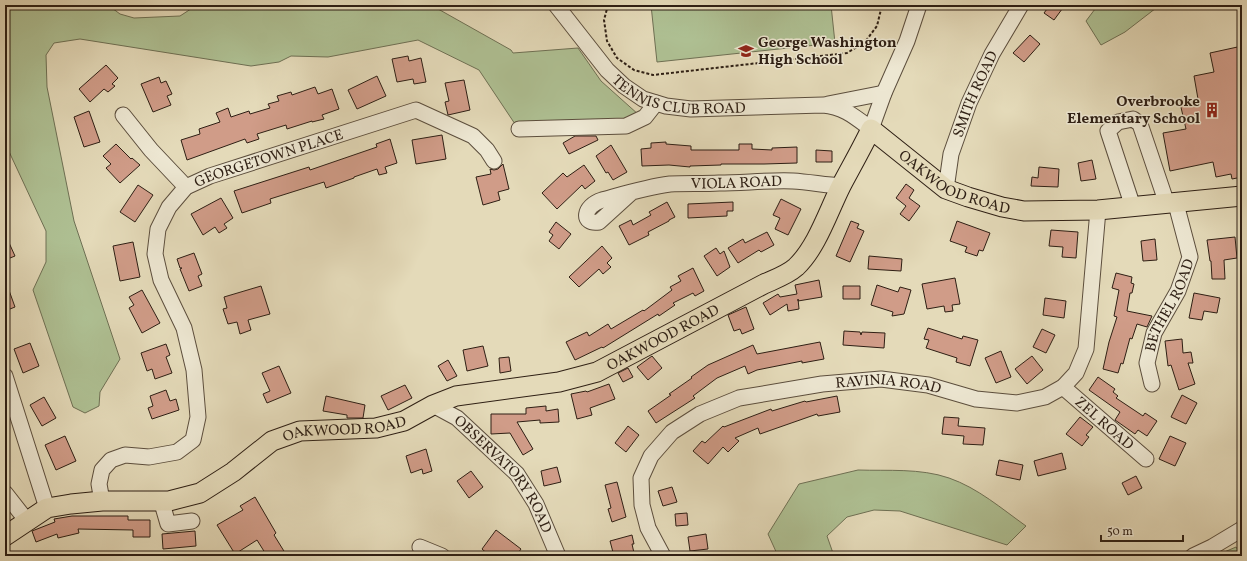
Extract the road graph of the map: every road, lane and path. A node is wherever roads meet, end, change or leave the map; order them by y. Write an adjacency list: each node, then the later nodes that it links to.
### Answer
1 (556, 5): 6 (street, TENNIS CLUB ROAD)
2 (608, 5): 3 (path)
3 (882, 5)
4 (919, 5): 7 (street)
5 (1020, 5): 16 (street, SMITH ROAD)
6 (569, 12): 8 (street, TENNIS CLUB ROAD)
7 (884, 93): 9 (street, TENNIS CLUB ROAD); 12 (street)
8 (656, 103): 9 (street, TENNIS CLUB ROAD); 11 (street)
9 (823, 105): 12 (street, TENNIS CLUB ROAD)
10 (123, 115): 15 (street)
11 (519, 129)
12 (871, 129): 14 (main road, OAKWOOD ROAD); 16 (main road, OAKWOOD ROAD)
13 (494, 161): 15 (street, GEORGETOWN PLACE)
14 (841, 186): 17 (street, VIOLA ROAD); 25 (main road, OAKWOOD ROAD)
15 (186, 187): 29 (street, GEORGETOWN PLACE)
16 (946, 189): 21 (main road, OAKWOOD ROAD)
17 (632, 192)
18 (1242, 196): 19 (main road, OAKWOOD ROAD)
19 (1171, 204): 20 (main road, OAKWOOD ROAD); 20 (street, BETHEL ROAD); 23 (street, BETHEL ROAD)
20 (1133, 207): 21 (main road, OAKWOOD ROAD)
21 (1098, 210): 24 (street, RAVINIA ROAD)
22 (5, 376): 30 (street)
23 (1152, 384)
24 (1063, 387): 26 (street, ZEL ROAD); 38 (street, RAVINIA ROAD)
25 (433, 405): 28 (main road, OAKWOOD ROAD); 37 (street, OBSERVATORY ROAD)
26 (1146, 459)
27 (5, 493): 31 (street)
28 (161, 500): 29 (main road, OAKWOOD ROAD); 32 (street)
29 (102, 501): 30 (main road, OAKWOOD ROAD)
30 (47, 508): 31 (main road, OAKWOOD ROAD)
31 (27, 521): 34 (main road, OAKWOOD ROAD)
32 (192, 521)
33 (1242, 529): 39 (street)
34 (5, 536)
35 (420, 547): 36 (street)
36 (442, 556)
37 (558, 556)
38 (663, 556)
39 (1193, 556)

